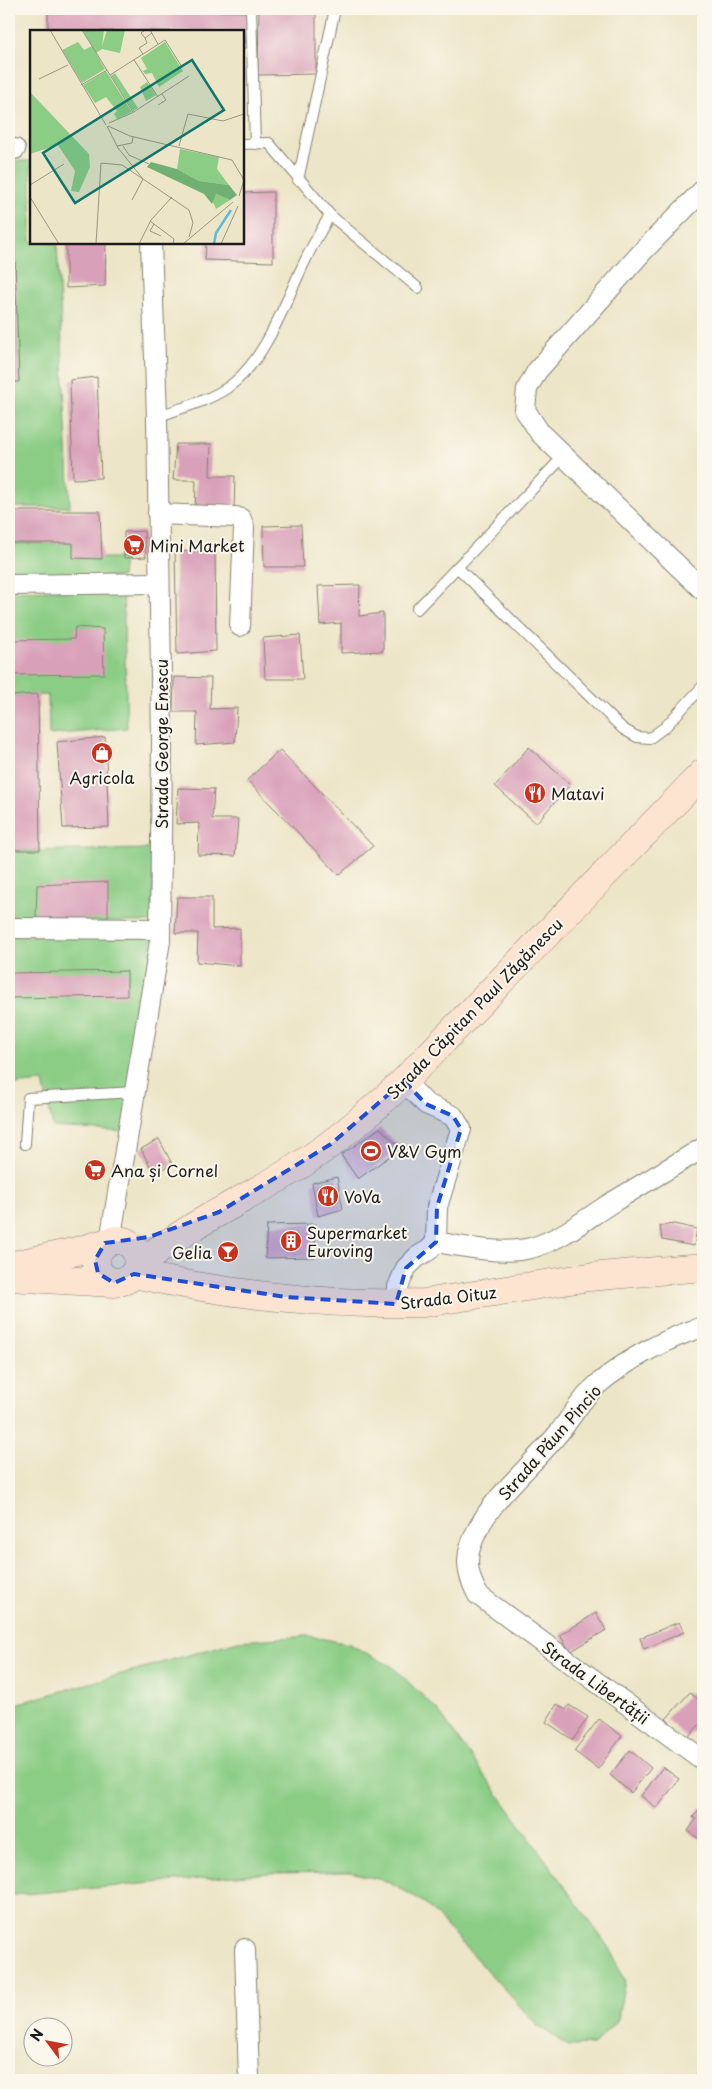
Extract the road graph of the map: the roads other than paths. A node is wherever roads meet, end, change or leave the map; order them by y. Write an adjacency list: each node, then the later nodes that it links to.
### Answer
1 (251, 9): 4 (lane)
2 (334, 9): 5 (lane)
3 (244, 144): 4 (lane)
4 (255, 144): 5 (lane)
5 (298, 180): 7 (lane)
6 (703, 190): 11 (street)
7 (330, 215): 9 (lane); 10 (lane)
8 (151, 244): 10 (street, Strada George Enescu)
9 (418, 288)
10 (156, 417): 12 (street, Strada George Enescu)
11 (563, 457): 13 (lane); 16 (street)
12 (158, 514): 14 (street, Strada George Enescu); 18 (street)
13 (457, 567): 17 (lane); 19 (lane)
14 (159, 583): 15 (street); 22 (street, Strada George Enescu)
15 (9, 585)
16 (703, 590)
17 (417, 609)
18 (240, 626)
19 (703, 686)
20 (703, 773): 23 (main road, Strada Căpitan Paul Zăgănescu)
21 (9, 928): 22 (street)
22 (160, 929): 24 (street, Strada George Enescu)
23 (404, 1081): 27 (main road, Strada Căpitan Paul Zăgănescu); 29 (street)
24 (136, 1092): 25 (lane); 28 (street, Strada George Enescu)
25 (25, 1144)
26 (703, 1148): 29 (street)
27 (218, 1212): 28 (main road, Strada Căpitan Paul Zăgănescu); 32 (main road, Strada Căpitan Paul Zăgănescu)
28 (111, 1241): 30 (main road, Strada Căpitan Paul Zăgănescu); 32 (main road); 32 (main road)
29 (436, 1242): 34 (street)
30 (9, 1266)
31 (703, 1267): 34 (main road, Strada Oituz)
32 (129, 1274): 33 (main road); 34 (main road, Strada Oituz)
33 (9, 1276)
34 (396, 1304)
35 (703, 1327): 36 (street, Strada Păun Pincio)
36 (489, 1603): 37 (street, Strada Libertății)
37 (703, 1760)
38 (245, 1949): 39 (street)
39 (249, 2080)

